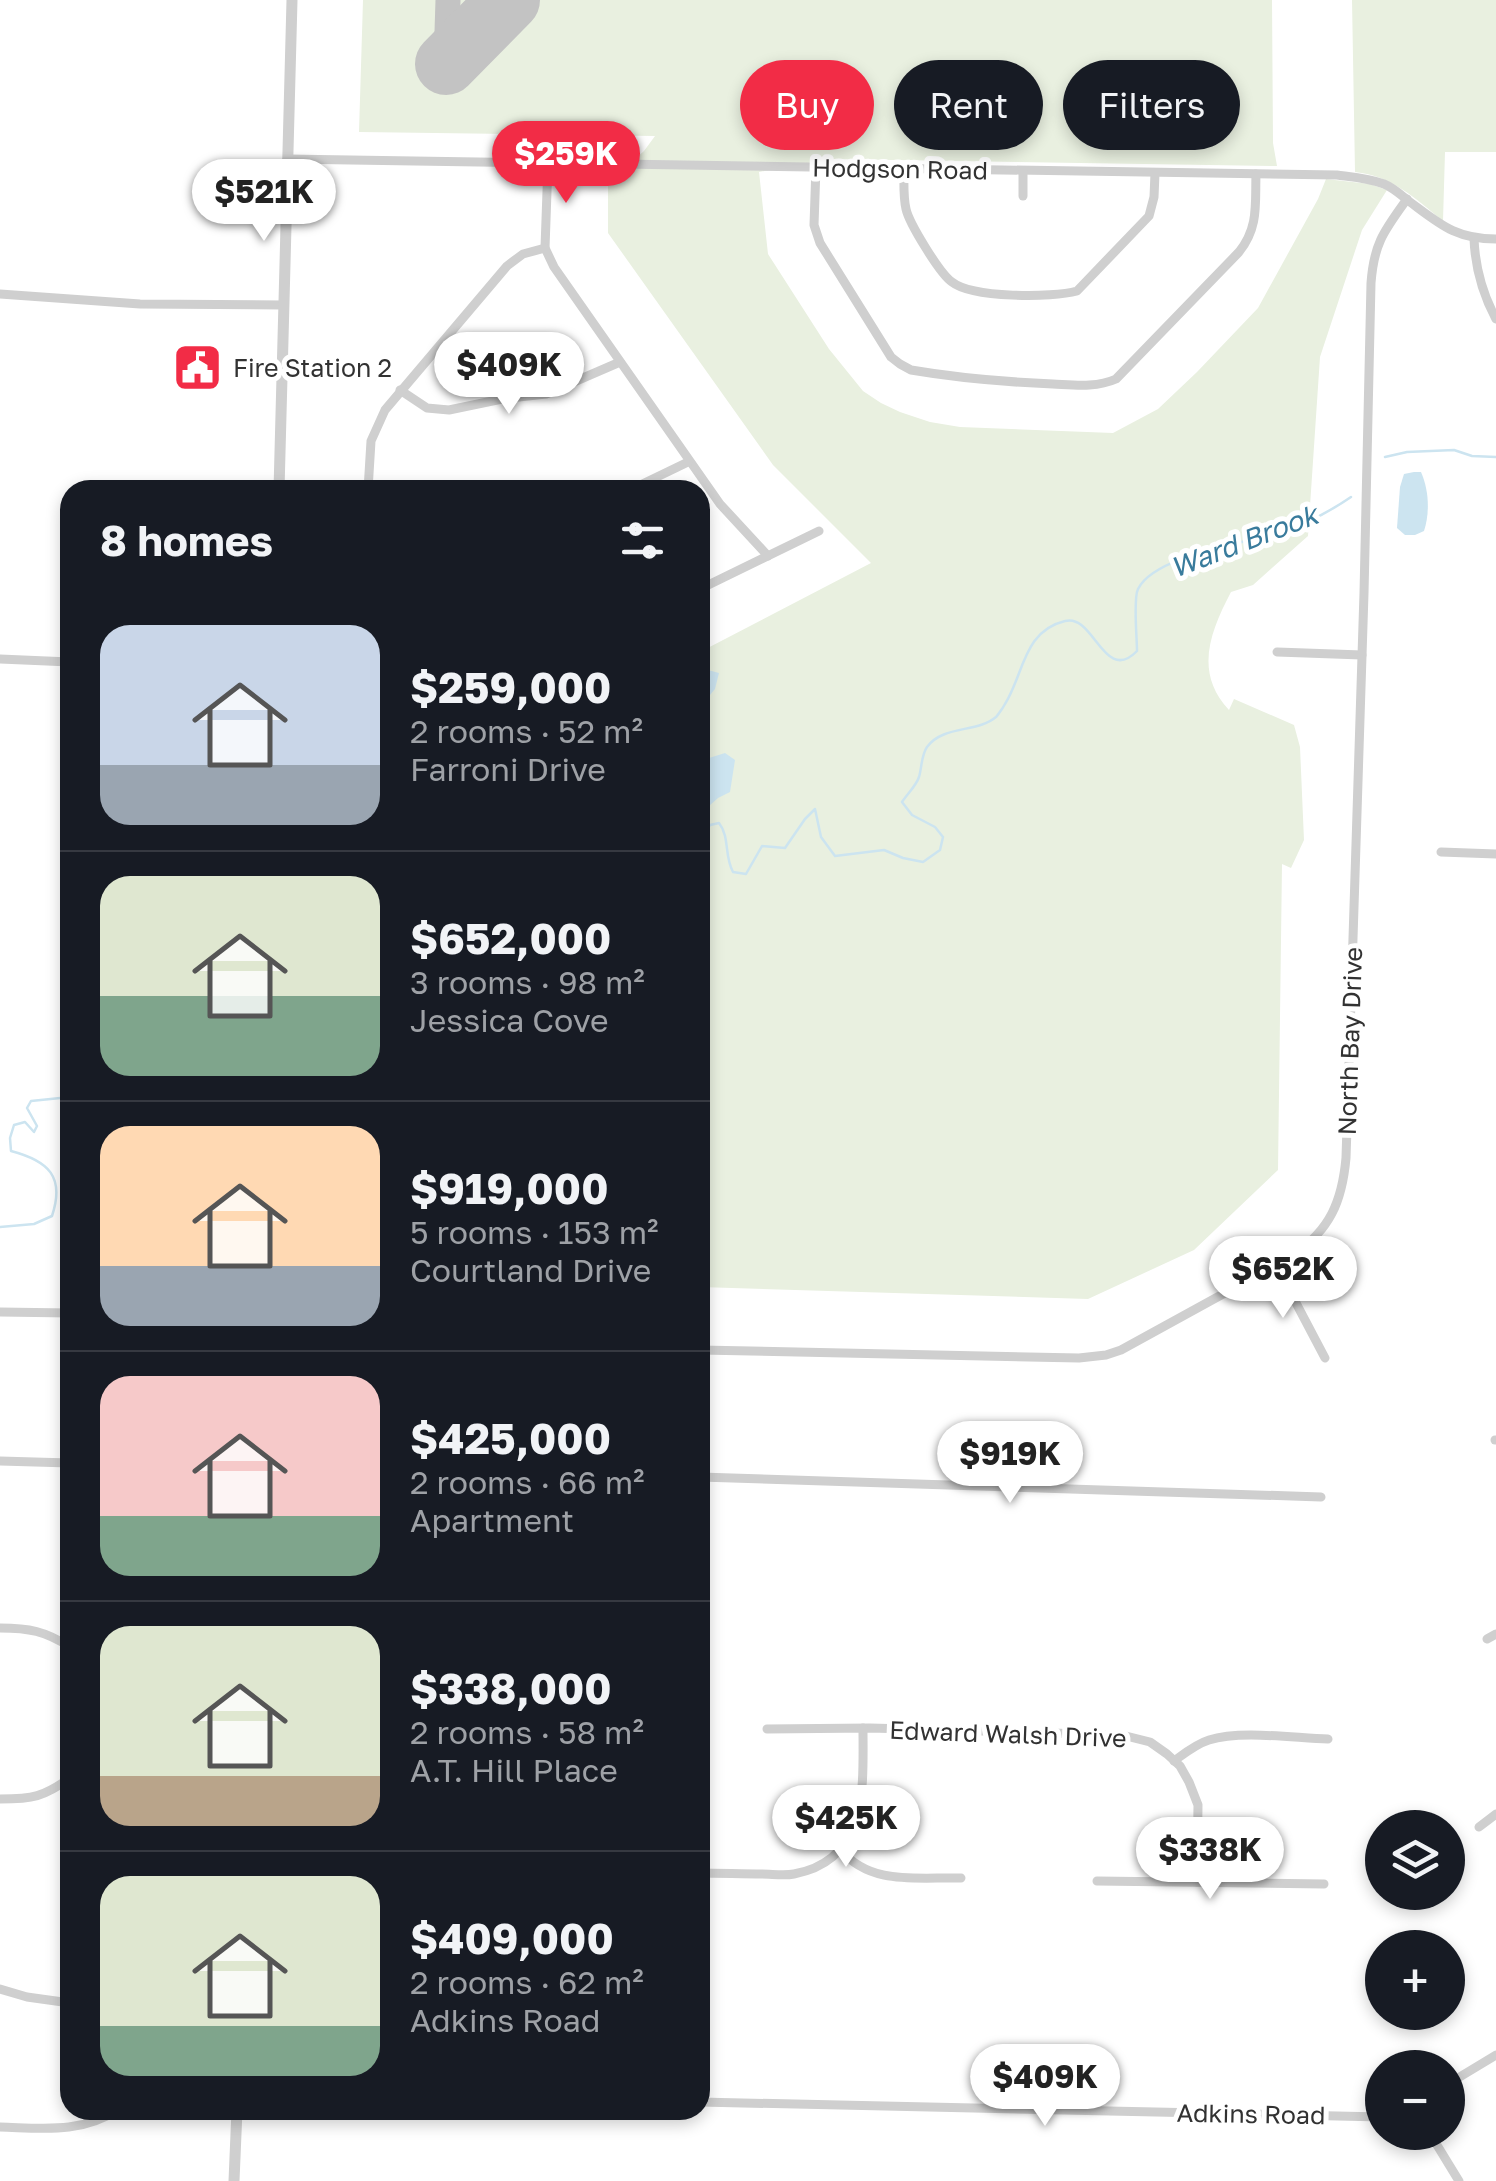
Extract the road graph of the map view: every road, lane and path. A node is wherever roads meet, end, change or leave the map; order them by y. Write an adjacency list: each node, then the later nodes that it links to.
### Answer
1 (292, 0): 2 (street)
2 (287, 160): 3 (street, Hodgson Road); 15 (street)
3 (548, 164): 4 (street, Hodgson Road); 13 (street)
4 (816, 168): 5 (street, Hodgson Road); 8 (street)
5 (904, 169): 6 (street, Hodgson Road); 7 (street)
6 (1023, 171): 7 (street, Hodgson Road); 9 (street)
7 (1155, 173): 8 (street, Hodgson Road)
8 (1256, 174): 10 (street, Hodgson Road)
9 (1023, 196)
10 (1406, 199): 11 (street, Hodgson Road); 29 (street, North Bay Drive)
11 (1474, 238): 12 (street, Hodgson Road); 16 (street)
12 (1496, 239)
13 (545, 248): 17 (street); 18 (street)
14 (0, 294): 15 (street)
15 (283, 305): 20 (street)
16 (1496, 319)
17 (620, 362): 18 (street); 19 (street)
18 (400, 390): 21 (street)
19 (688, 462): 22 (street); 23 (street)
20 (279, 480)
21 (369, 480)
22 (651, 480)
23 (702, 480)
24 (710, 491): 26 (street)
25 (819, 531): 26 (street)
26 (768, 556): 27 (street)
27 (710, 584)
28 (1277, 652): 29 (street)
29 (1362, 655): 34 (street, North Bay Drive)
30 (0, 659): 31 (street)
31 (60, 662)
32 (1441, 852): 33 (street)
33 (1496, 854)
34 (1276, 1265): 37 (street, North Bay Drive); 38 (street)
35 (0, 1312): 36 (street)
36 (60, 1313)
37 (710, 1350)
38 (1325, 1358)
39 (0, 1461): 40 (street)
40 (60, 1462)
41 (710, 1476): 42 (street)
42 (1321, 1497)
43 (0, 1628): 44 (street)
44 (60, 1640)
45 (863, 1728): 46 (street, Edward Walsh Drive); 48 (street, Edward Walsh Drive); 53 (street)
46 (767, 1729)
47 (1328, 1739): 48 (street)
48 (1174, 1760): 57 (street)
49 (60, 1785): 50 (street)
50 (0, 1799)
51 (1496, 1814): 52 (street)
52 (1479, 1827)
53 (840, 1849): 54 (street); 55 (street)
54 (710, 1873)
55 (961, 1878)
56 (1097, 1881): 57 (street)
57 (1197, 1882): 58 (street)
58 (1324, 1884)
59 (0, 1988): 60 (street)
60 (60, 2002)
61 (1496, 2055): 62 (street)
62 (1465, 2074)
63 (710, 2102): 64 (street, Adkins Road)
64 (1365, 2117)
65 (103, 2120): 67 (street)
66 (237, 2120): 69 (street)
67 (0, 2127)
68 (1440, 2150): 70 (street)
69 (234, 2181)
70 (1460, 2181)

